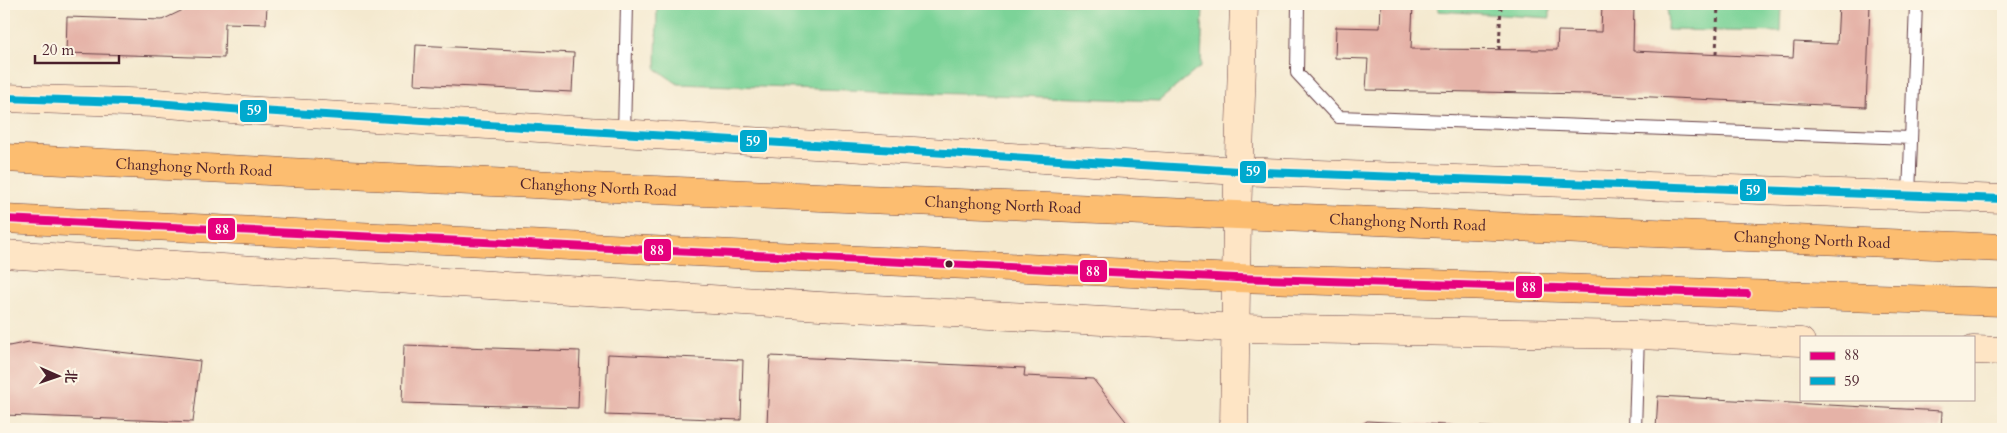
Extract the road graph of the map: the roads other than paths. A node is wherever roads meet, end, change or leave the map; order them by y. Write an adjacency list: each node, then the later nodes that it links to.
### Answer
1 (627, 4): 6 (lane)
2 (1244, 4): 9 (street)
3 (1298, 4): 7 (lane)
4 (1916, 4): 7 (lane)
5 (4, 98): 6 (street)
6 (624, 134): 9 (street)
7 (1911, 138): 10 (lane)
8 (4, 158): 12 (highway, Changhong North Road)
9 (1239, 171): 10 (street); 12 (street)
10 (1909, 196): 11 (street)
11 (2003, 199)
12 (1237, 216): 14 (highway, Changhong North Road); 16 (street)
13 (4, 219): 16 (highway)
14 (2003, 248)
15 (4, 254): 18 (street)
16 (1236, 278): 17 (highway); 18 (street)
17 (2003, 302)
18 (1237, 328): 19 (street); 23 (street)
19 (1638, 335): 20 (street); 24 (lane)
20 (1800, 342)
21 (1974, 350): 22 (street)
22 (2003, 351)
23 (1234, 429)
24 (1635, 429)

